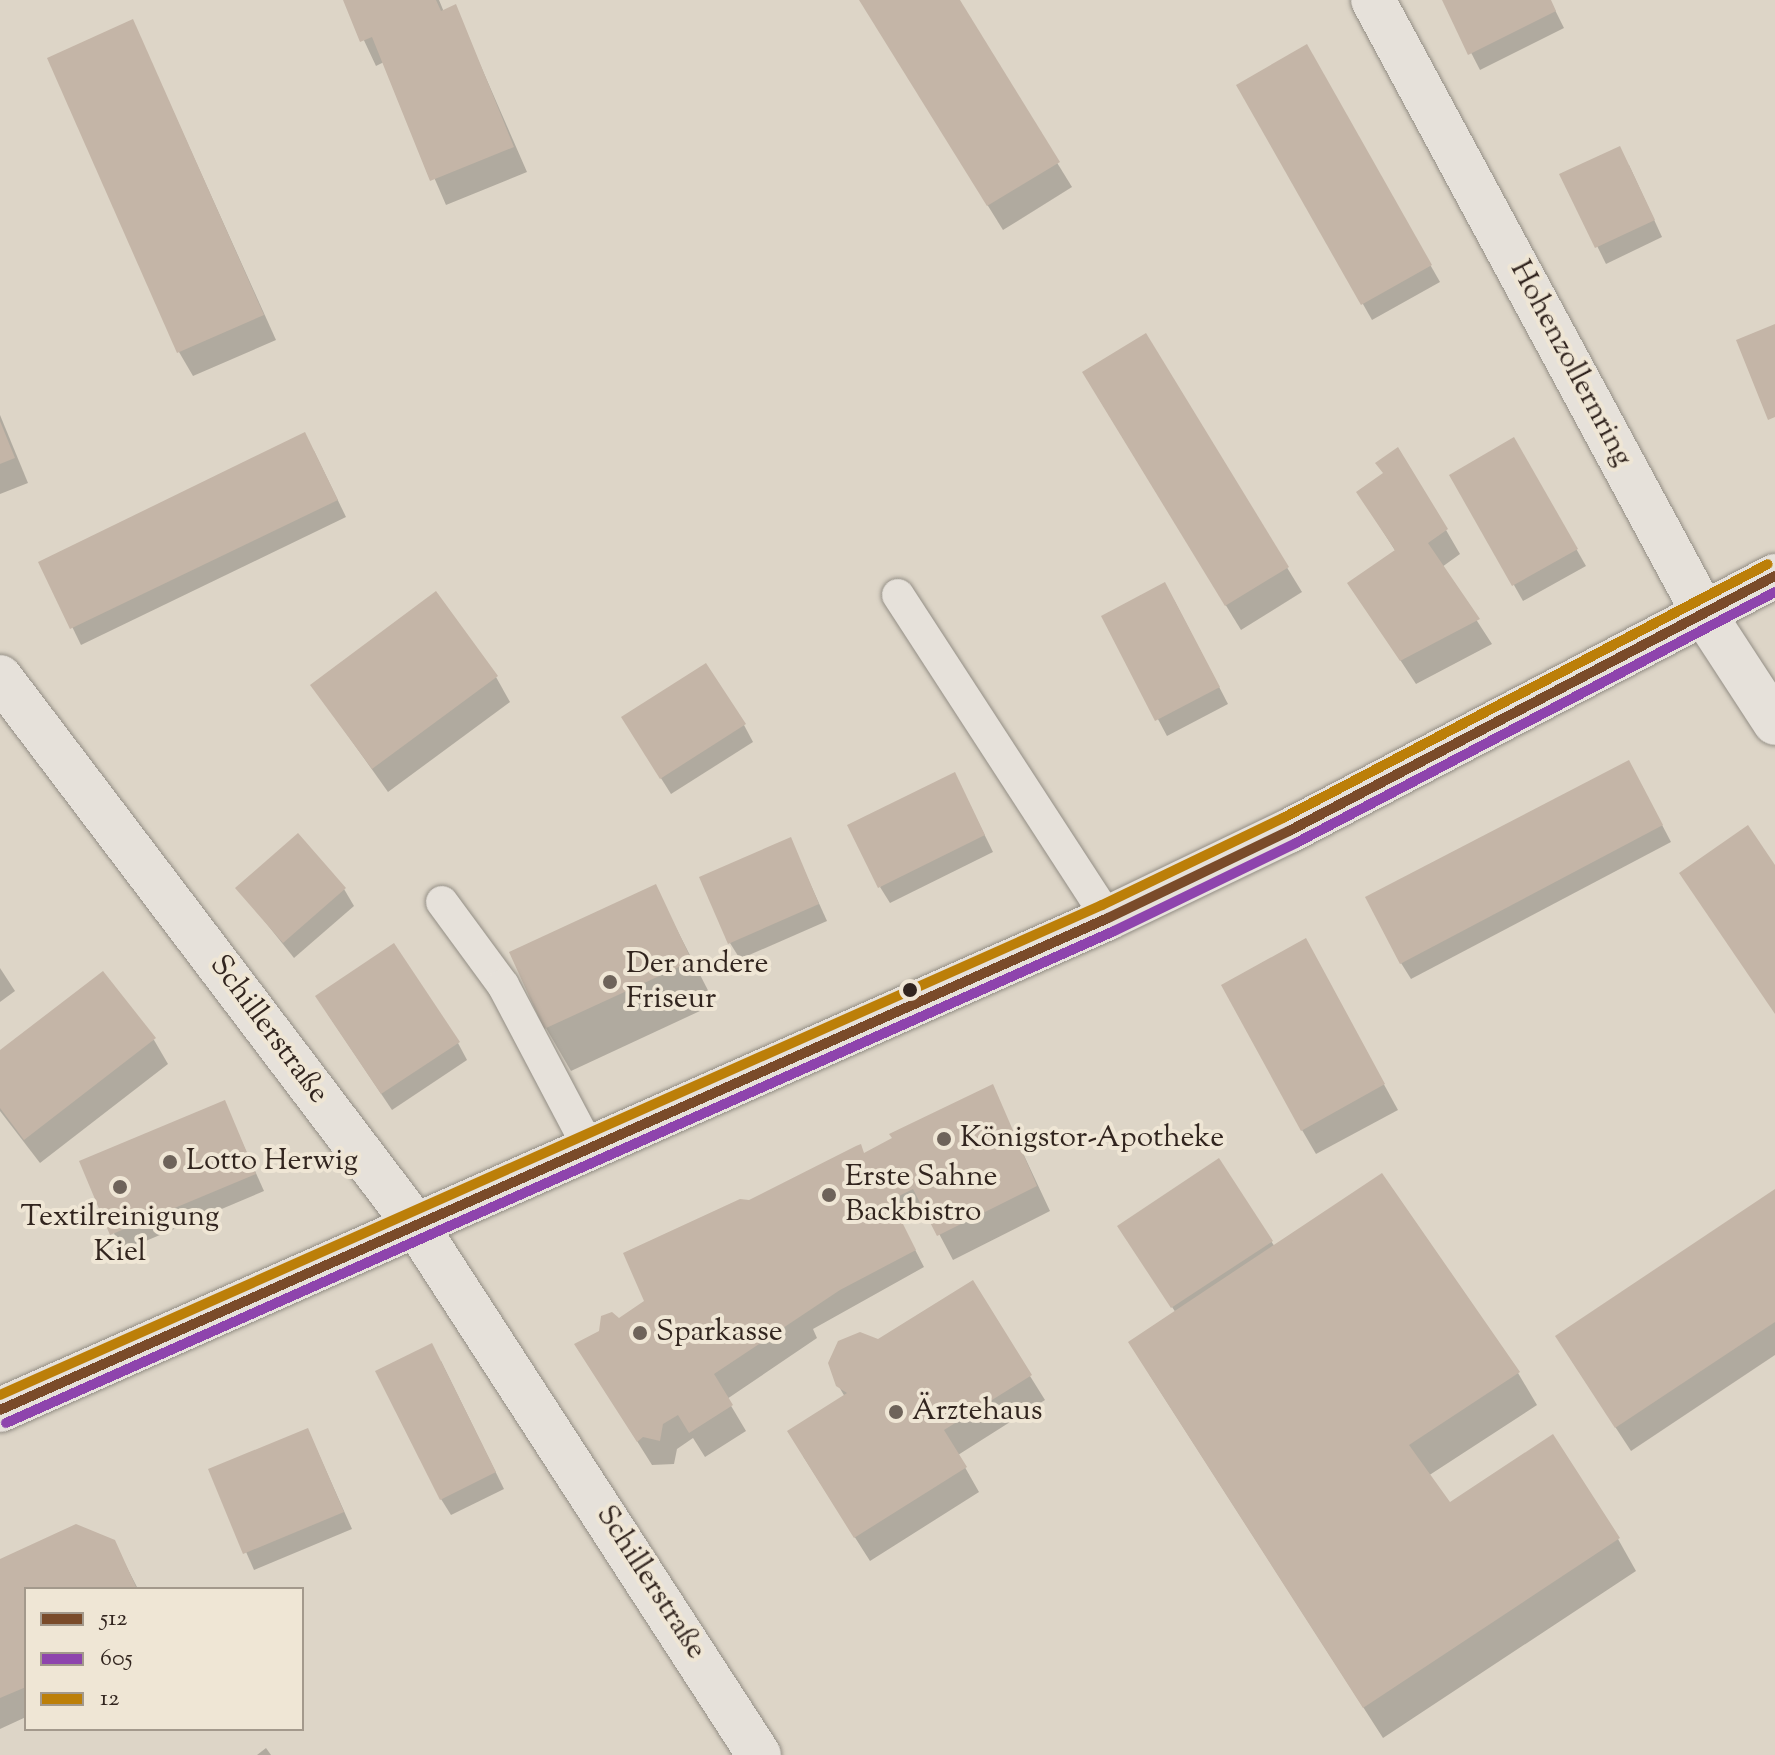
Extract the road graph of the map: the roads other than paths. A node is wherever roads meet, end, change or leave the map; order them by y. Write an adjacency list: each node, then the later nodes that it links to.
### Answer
1 (1373, 0): 4 (street, Hohenzollernring)
2 (1775, 576): 4 (street)
3 (898, 595): 8 (lane)
4 (1704, 614): 6 (street, Hohenzollernring); 8 (street)
5 (0, 677): 10 (street, Schillerstraße)
6 (1775, 723)
7 (442, 902): 9 (lane)
8 (1108, 918): 9 (street)
9 (590, 1150): 10 (street)
10 (417, 1227): 11 (street); 12 (street, Schillerstraße)
11 (0, 1410)
12 (759, 1755)

